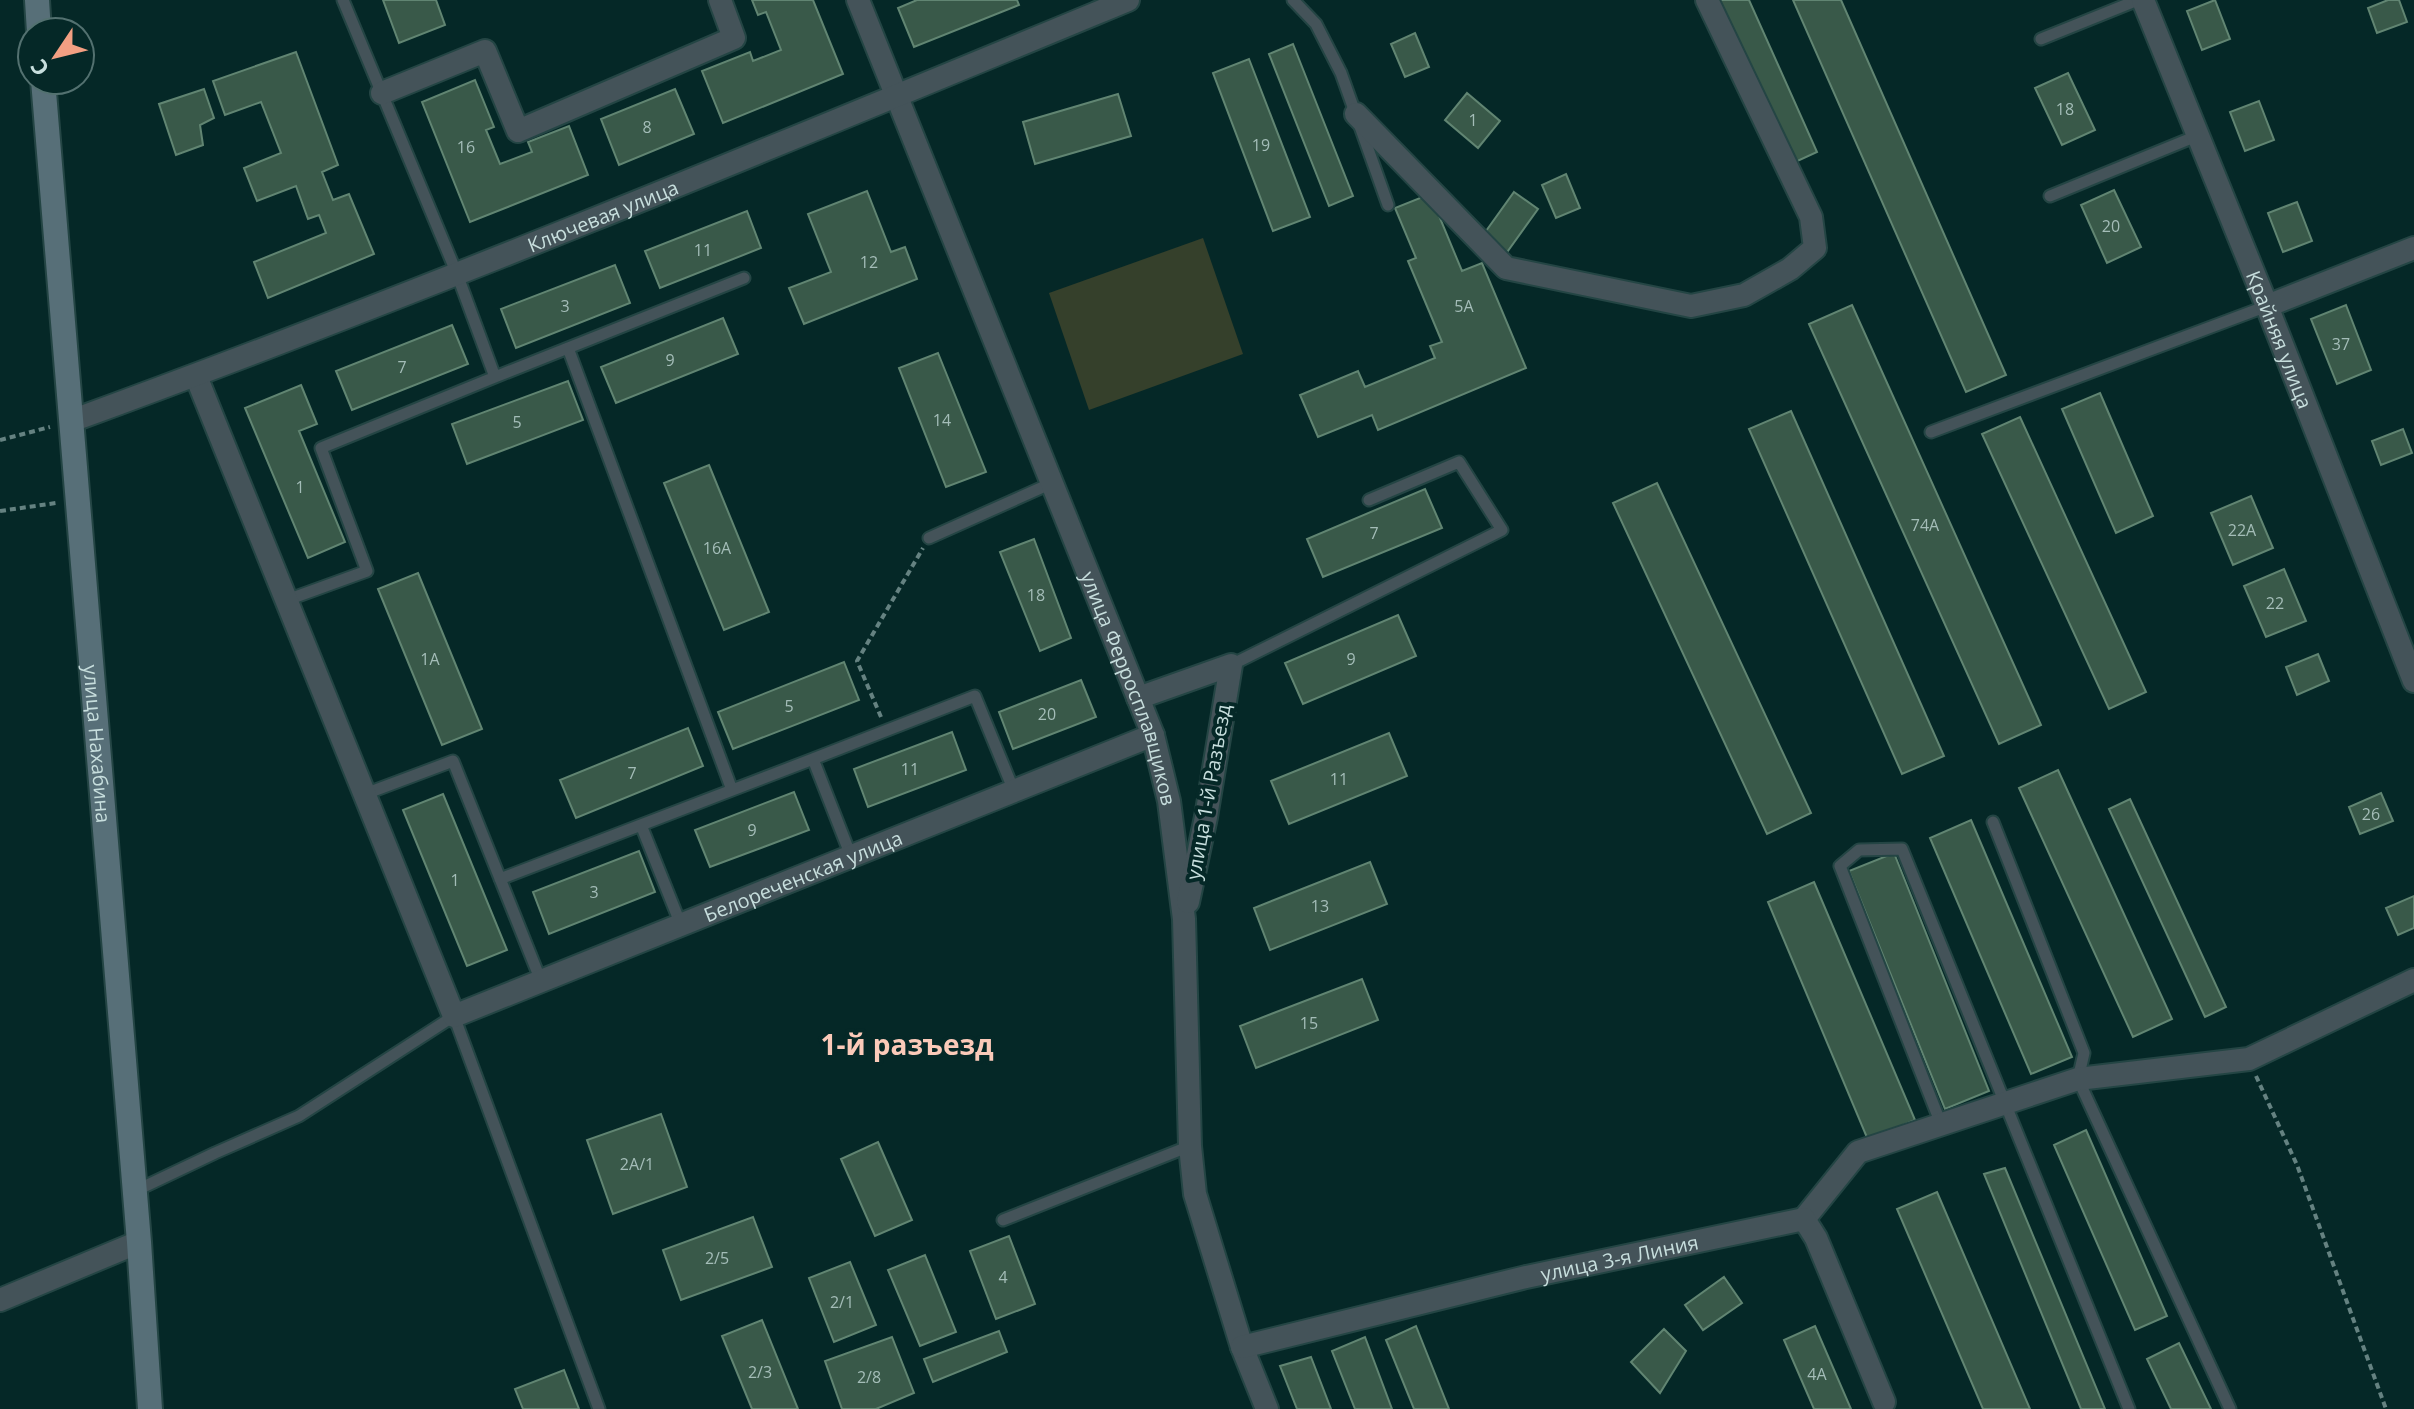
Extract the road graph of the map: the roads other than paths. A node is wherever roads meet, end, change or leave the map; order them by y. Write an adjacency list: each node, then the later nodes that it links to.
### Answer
1 (343, 0): 9 (lane)
2 (720, 0): 9 (street)
3 (858, 0): 11 (street, улица Ферросплавщиков)
4 (1128, 0): 11 (street, Ключевая улица)
5 (1293, 0): 12 (lane)
6 (1707, 0): 12 (street)
7 (2140, 0): 8 (lane); 13 (street, Крайняя улица)
8 (2041, 39)
9 (382, 93): 17 (lane)
10 (44, 96): 23 (main road, улица Нахабина)
11 (897, 96): 17 (street, Ключевая улица); 25 (street, улица Ферросплавщиков)
12 (1356, 114): 15 (lane)
13 (2199, 134): 14 (lane); 19 (street, Крайняя улица)
14 (2050, 196)
15 (1388, 205)
16 (2414, 248): 19 (street)
17 (457, 274): 21 (street, Ключевая улица); 22 (lane)
18 (744, 278): 20 (lane)
19 (2267, 306): 24 (lane); 30 (street, Крайняя улица)
20 (568, 348): 22 (lane); 34 (lane)
21 (196, 376): 23 (street, Ключевая улица); 28 (street)
22 (495, 377): 28 (lane)
23 (71, 421): 50 (main road, улица Нахабина)
24 (1931, 432)
25 (1052, 483): 27 (lane); 31 (street, улица Ферросплавщиков)
26 (1369, 500): 29 (lane)
27 (929, 538)
28 (287, 600): 36 (street)
29 (1231, 665): 31 (street); 41 (street, улица 1-й Разъезд)
30 (2414, 681)
31 (1138, 698): 32 (street, улица Ферросплавщиков)
32 (1153, 735): 35 (street, Белореченская улица); 41 (street, улица Ферросплавщиков)
33 (813, 759): 34 (lane); 35 (lane); 39 (lane)
34 (732, 790): 38 (lane)
35 (1014, 791): 39 (street, Белореченская улица)
36 (365, 794): 40 (lane); 45 (street)
37 (1993, 822): 46 (lane)
38 (641, 825): 40 (lane); 42 (lane)
39 (851, 856): 42 (street, Белореченская улица)
40 (500, 879): 44 (lane)
41 (1184, 919): 49 (street, улица Ферросплавщиков)
42 (681, 925): 44 (street, Белореченская улица)
43 (2414, 980): 46 (street)
44 (541, 981): 45 (street, Белореченская улица)
45 (454, 1016): 50 (lane); 58 (lane)
46 (2078, 1079): 47 (street); 61 (lane)
47 (2004, 1103): 48 (street); 48 (lane); 60 (lane)
48 (1941, 1124): 51 (street)
49 (1190, 1146): 52 (lane); 55 (street, улица Ферросплавщиков)
50 (135, 1192): 53 (main road, улица Нахабина)
51 (1804, 1219): 55 (street, улица 3-я Линия); 56 (street)
52 (1003, 1220)
53 (139, 1242): 54 (street); 57 (main road, улица Нахабина)
54 (0, 1300)
55 (1242, 1347): 59 (street, улица Ферросплавщиков)
56 (1884, 1402)
57 (150, 1409)
58 (599, 1409)
59 (1267, 1409)
60 (2129, 1409)
61 (2230, 1409)

